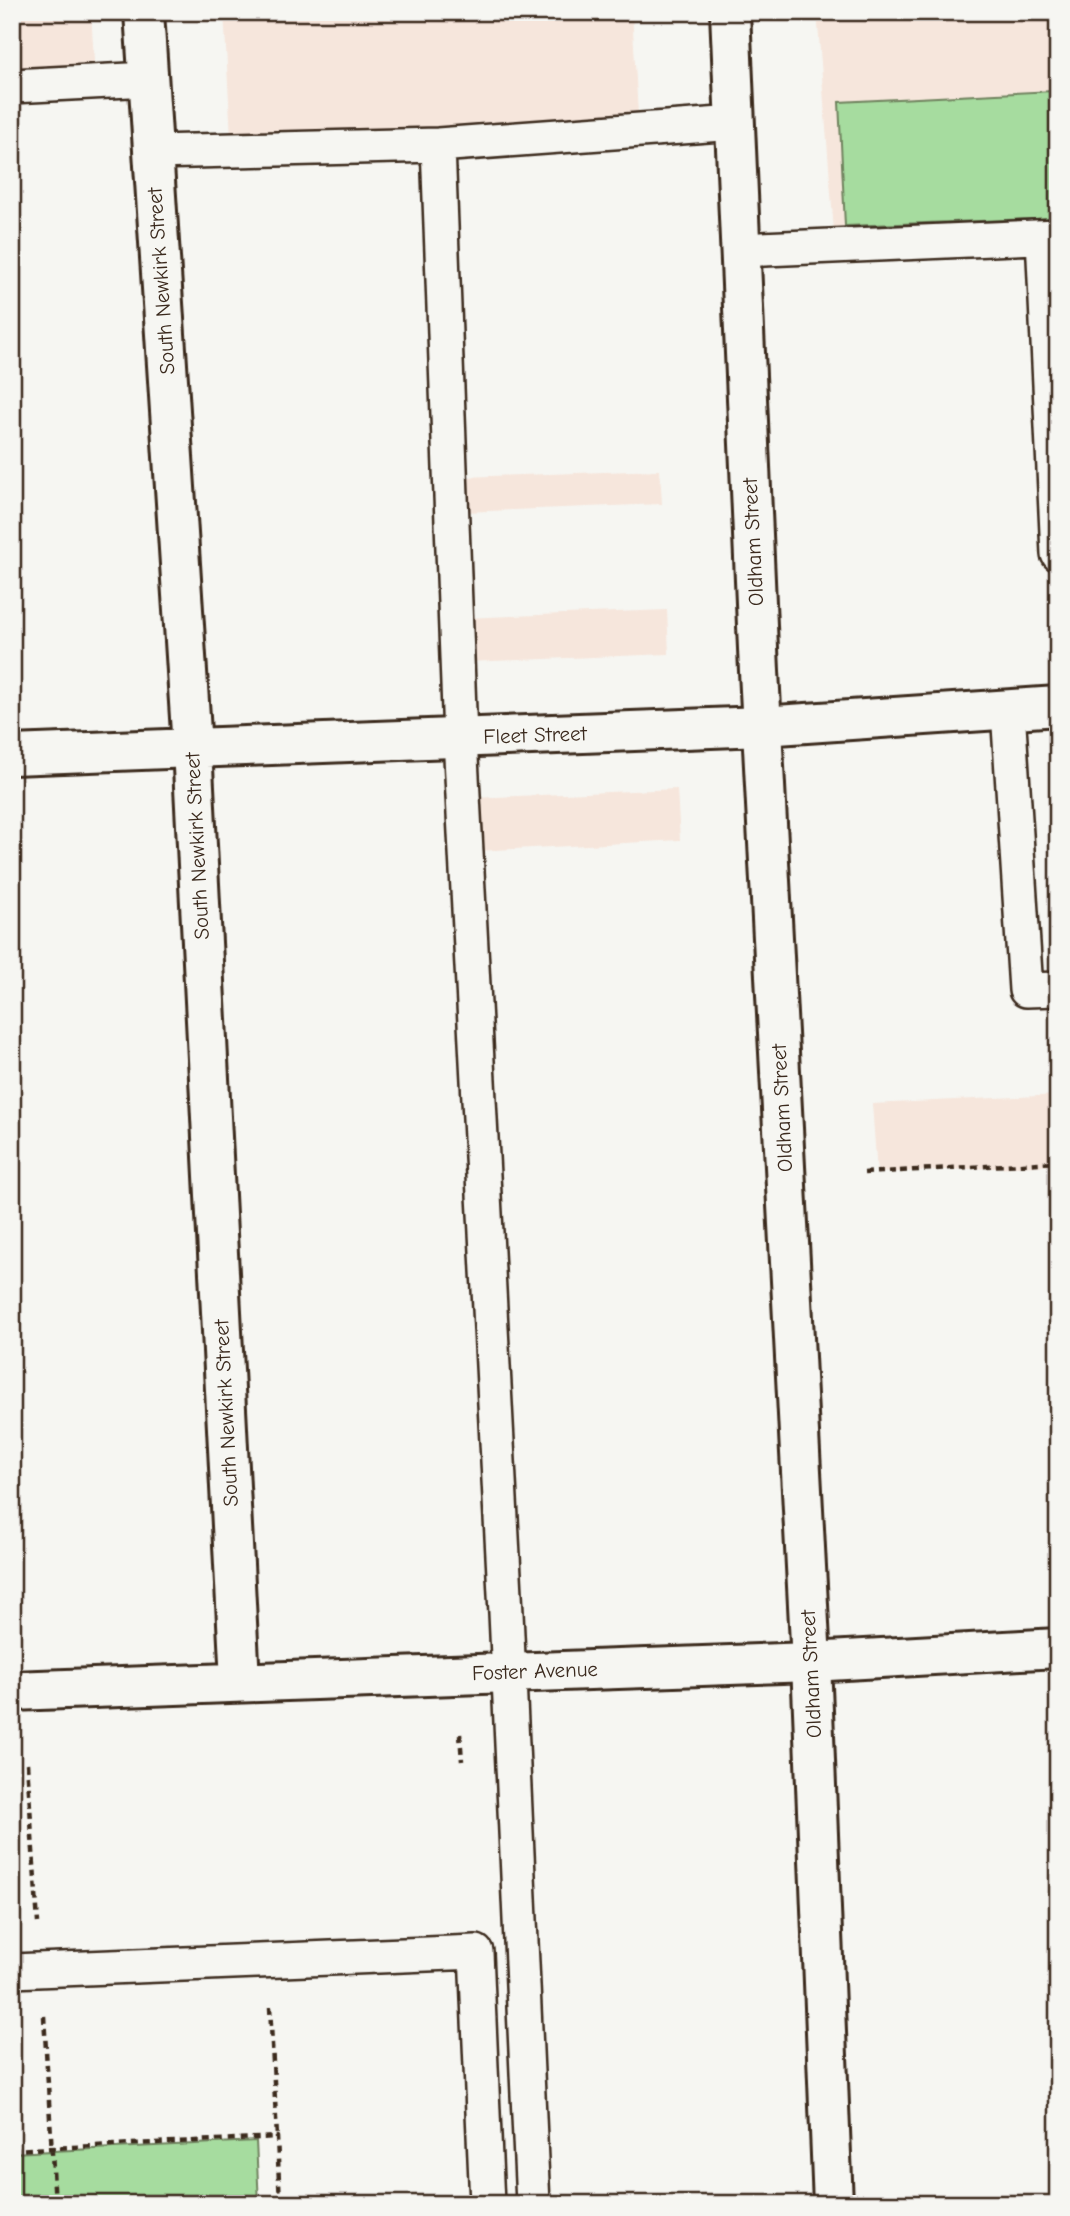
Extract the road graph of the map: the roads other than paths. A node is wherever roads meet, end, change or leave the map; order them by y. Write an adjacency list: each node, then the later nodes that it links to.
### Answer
1 (144, 12): 3 (street, South Newkirk Street)
2 (730, 12): 5 (street, Oldham Street)
3 (149, 79): 4 (lane); 7 (street, South Newkirk Street)
4 (12, 86)
5 (735, 123): 6 (lane); 9 (street, Oldham Street)
6 (438, 145): 7 (lane); 14 (lane)
7 (153, 152): 15 (street, South Newkirk Street)
8 (1050, 237): 9 (lane); 10 (lane)
9 (740, 250): 13 (street, Oldham Street)
10 (1058, 554)
11 (1058, 706): 12 (street, Fleet Street)
12 (1008, 710): 13 (street, Fleet Street); 17 (lane)
13 (762, 726): 14 (street, Fleet Street); 19 (street, Oldham Street)
14 (460, 738): 15 (street, Fleet Street); 20 (lane)
15 (191, 748): 16 (street, Fleet Street); 21 (street, South Newkirk Street)
16 (12, 755)
17 (1058, 989)
18 (1058, 1648): 19 (street, Foster Avenue)
19 (811, 1662): 20 (street, Foster Avenue); 26 (street, Oldham Street)
20 (509, 1672): 21 (street, Foster Avenue); 25 (lane)
21 (240, 1681): 22 (street, Foster Avenue)
22 (12, 1691)
23 (27, 1971): 24 (lane)
24 (487, 2204)
25 (533, 2204)
26 (833, 2204)

